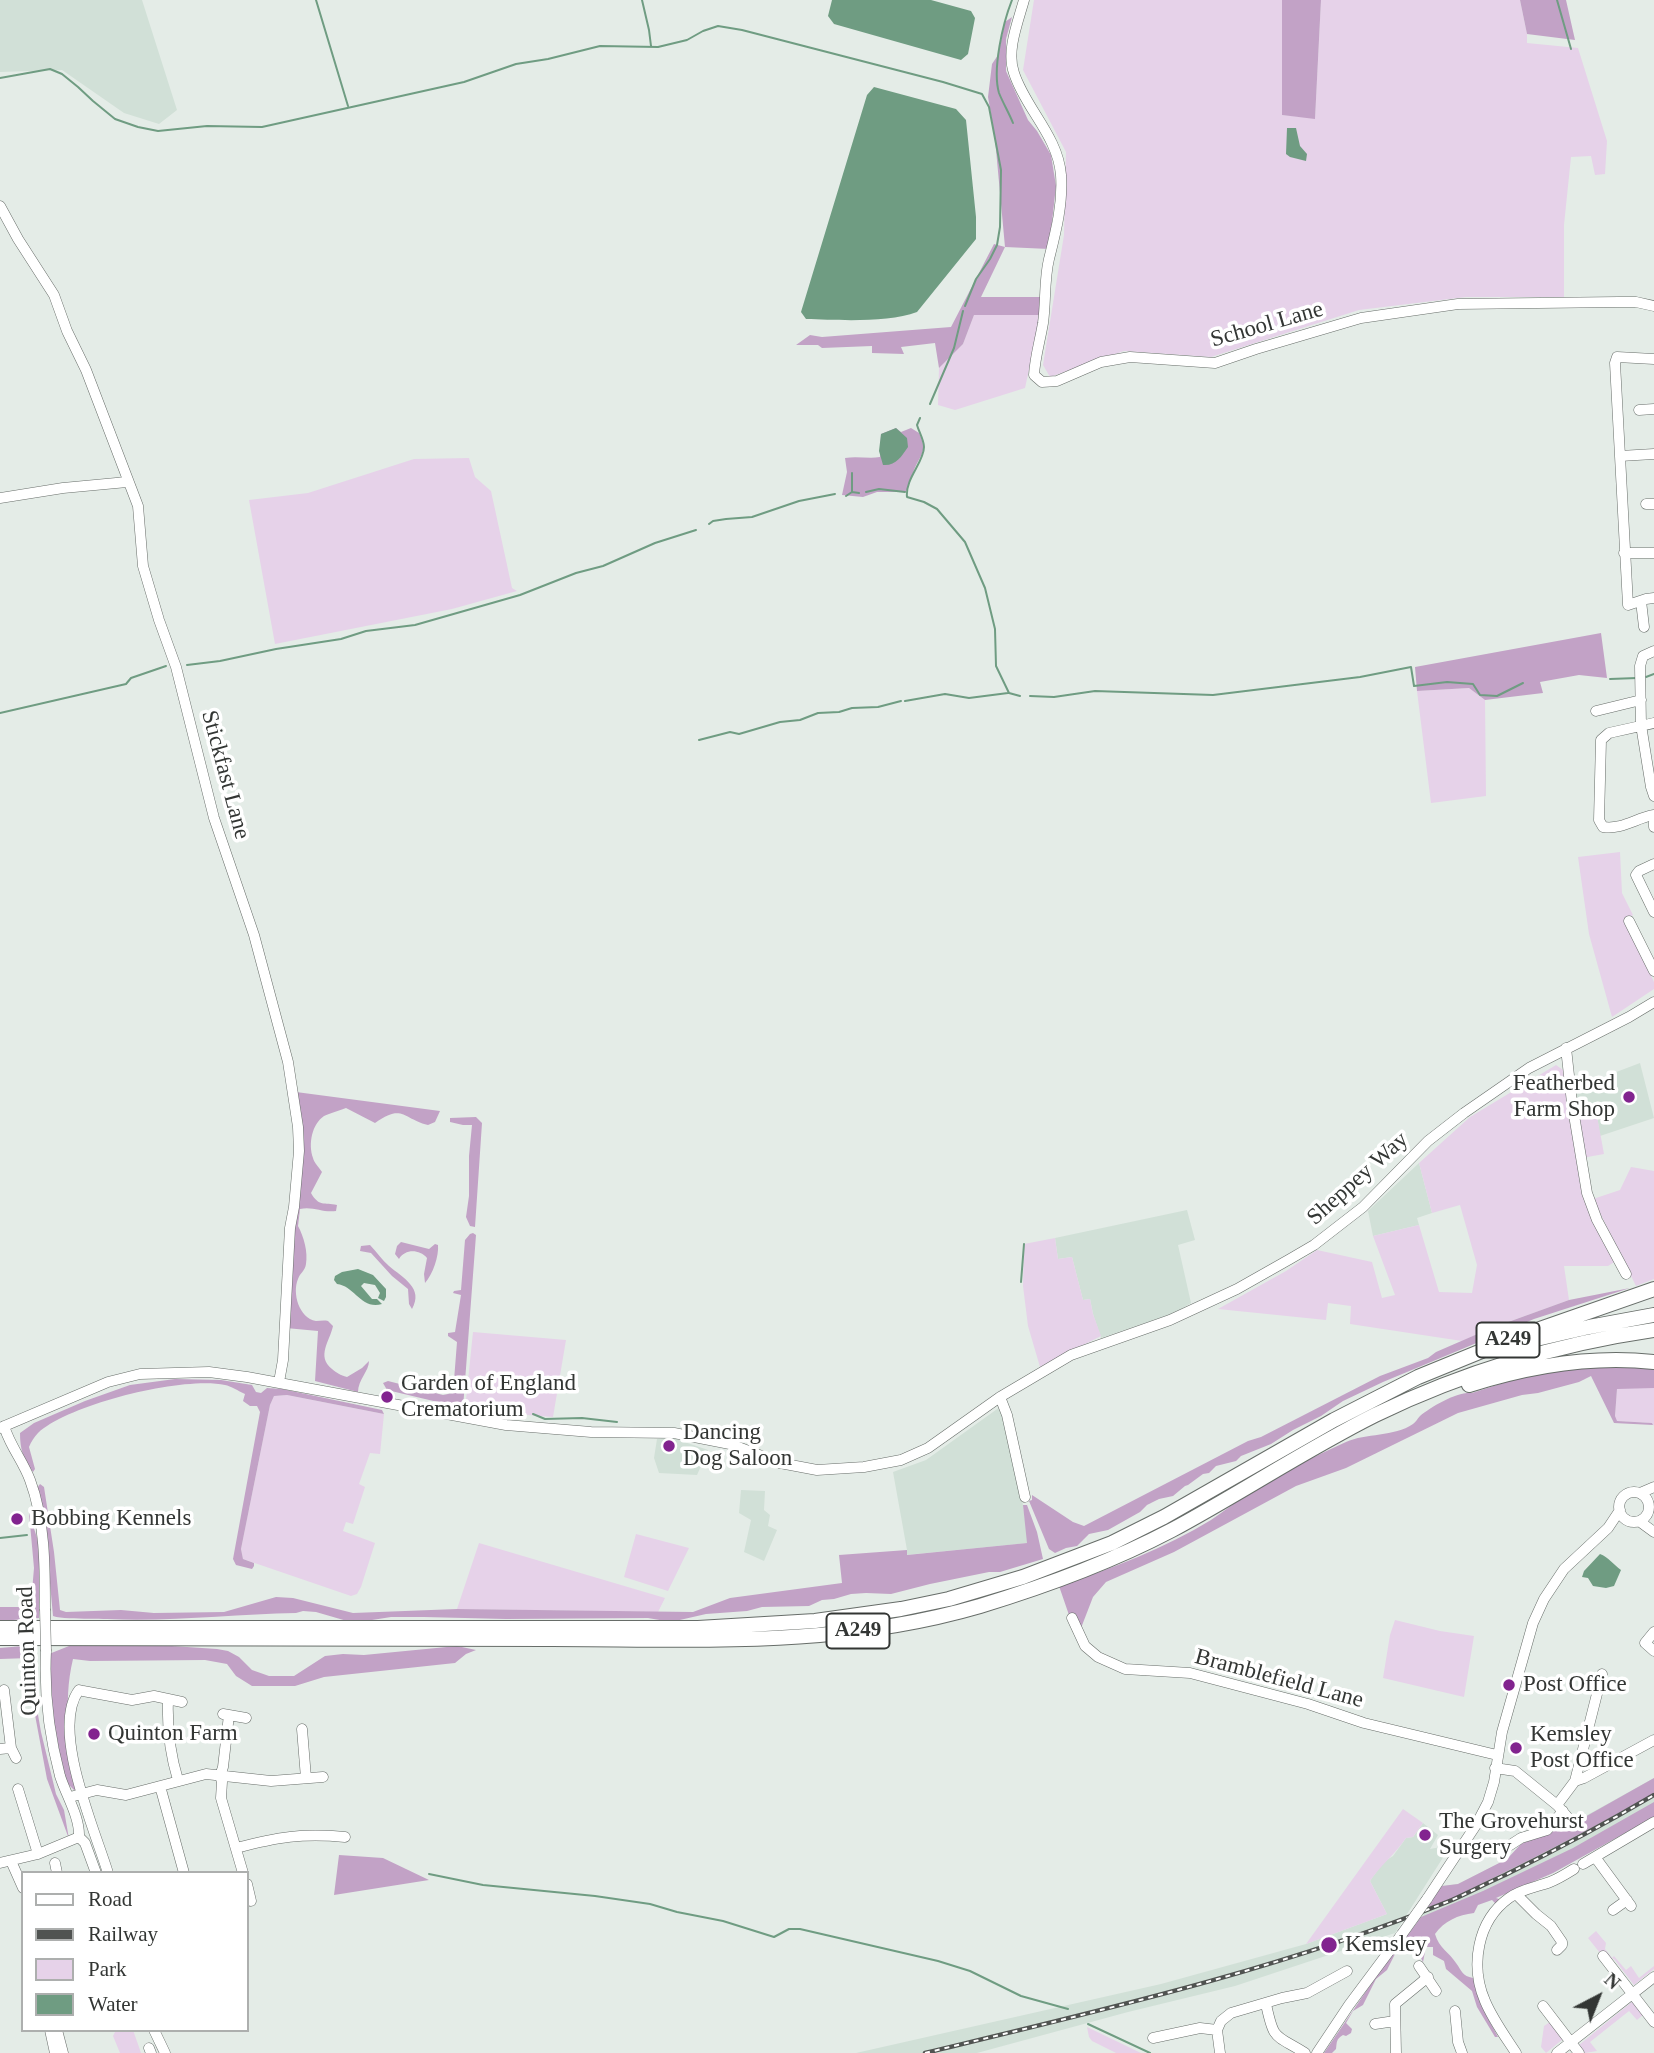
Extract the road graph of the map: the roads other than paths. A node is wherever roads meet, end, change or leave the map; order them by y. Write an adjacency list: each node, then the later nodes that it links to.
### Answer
1 (1024, 0): 3 (street, School Lane)
2 (0, 206): 9 (street, Stickfast Lane)
3 (1654, 306)
4 (1654, 359): 8 (street)
5 (1654, 409): 6 (street)
6 (1639, 410)
7 (1654, 454): 8 (street)
8 (1620, 456): 11 (street)
9 (127, 482): 10 (street); 34 (street, Stickfast Lane)
10 (0, 498)
11 (1624, 553): 12 (street); 14 (street)
12 (1654, 553)
13 (1654, 598): 14 (street)
14 (1641, 601): 15 (street)
15 (1644, 627)
16 (1654, 651): 17 (street)
17 (1641, 700): 18 (street); 20 (street)
18 (1596, 711)
19 (1654, 723): 20 (street)
20 (1642, 725): 21 (street); 22 (street)
21 (1654, 796)
22 (1654, 815)
23 (1654, 864): 24 (street)
24 (1654, 912)
25 (1629, 921): 26 (street)
26 (1649, 965)
27 (1654, 1002): 28 (street, Sheppey Way)
28 (1566, 1048): 29 (street); 35 (street, Sheppey Way)
29 (1626, 1274)
30 (1654, 1289): 36 (highway, A249)
31 (1654, 1315): 36 (highway, A249)
32 (1654, 1330): 37 (highway, A249)
33 (1654, 1362): 37 (highway, A249)
34 (279, 1382): 35 (street, Sheppey Way); 38 (street, Sheppey Way)
35 (1000, 1397): 41 (street)
36 (1367, 1402): 48 (highway, A249)
37 (1376, 1415): 50 (highway, A249)
38 (2, 1427): 71 (street, Quinton Road, bridge)
39 (1654, 1487): 40 (street)
40 (1640, 1493): 42 (street); 43 (street)
41 (1025, 1497)
42 (1650, 1504): 44 (street); 46 (street)
43 (1620, 1510): 44 (street); 45 (street)
44 (1635, 1521): 45 (street); 46 (street)
45 (1608, 1528): 60 (street)
46 (1654, 1530)
47 (1072, 1618): 60 (street, Bramblefield Lane)
48 (0, 1628)
49 (1654, 1632): 51 (street)
50 (0, 1638)
51 (1654, 1651)
52 (1601, 1673): 67 (street)
53 (6, 1689): 59 (street)
54 (168, 1699): 55 (street); 66 (street); 70 (street)
55 (182, 1702)
56 (246, 1718): 63 (street)
57 (302, 1729): 65 (street)
58 (1654, 1740): 67 (street)
59 (5, 1749): 61 (street)
60 (1497, 1755): 62 (street)
61 (16, 1758)
62 (1495, 1768): 72 (street); 119 (street, bridge)
63 (219, 1776): 65 (street); 66 (street); 77 (street)
64 (323, 1777): 65 (street)
65 (306, 1778)
66 (178, 1780): 68 (street)
67 (1575, 1781): 72 (street)
68 (160, 1786): 70 (street); 84 (street)
69 (19, 1789): 79 (street)
70 (82, 1794): 71 (street); 83 (street)
71 (70, 1797): 75 (street, Quinton Road)
72 (1560, 1808): 73 (street); 78 (street)
73 (1572, 1821)
74 (1654, 1822): 80 (street)
75 (79, 1837): 79 (street); 82 (street, Quinton Road)
76 (345, 1837): 77 (street)
77 (236, 1848): 85 (street)
78 (1502, 1851)
79 (38, 1854): 81 (street)
80 (1595, 1857): 88 (street); 90 (street)
81 (5, 1862): 86 (street)
82 (95, 1871)
83 (107, 1871)
84 (183, 1871)
85 (242, 1871)
86 (21, 1885)
87 (248, 1888): 89 (street)
88 (1516, 1894): 91 (street); 122 (street)
89 (251, 1900)
90 (1613, 1910)
91 (1558, 1950)
92 (1603, 1956): 98 (street)
93 (1419, 1966): 95 (street)
94 (1347, 1971): 99 (street)
95 (1428, 1977): 97 (street); 102 (street)
96 (1654, 1977): 98 (street)
97 (1436, 1991)
98 (1633, 1994): 103 (street); 112 (street)
99 (1266, 2004): 107 (street); 113 (street)
100 (1543, 2006): 112 (street)
101 (1455, 2011): 105 (street)
102 (1395, 2021): 104 (street); 120 (street)
103 (1654, 2022)
104 (1375, 2024)
105 (1456, 2024): 106 (street); 121 (street)
106 (1444, 2027)
107 (1217, 2030): 111 (street); 117 (street)
108 (51, 2032): 114 (street)
109 (58, 2032): 115 (street)
110 (155, 2032): 116 (street)
111 (1153, 2038)
112 (1571, 2042): 123 (street); 124 (street)
113 (1286, 2048): 118 (street)
114 (55, 2053)
115 (63, 2053)
116 (165, 2053)
117 (1220, 2053)
118 (1305, 2053)
119 (1317, 2053)
120 (1396, 2053)
121 (1462, 2053)
122 (1516, 2053)
123 (1557, 2053)
124 (1579, 2053)

